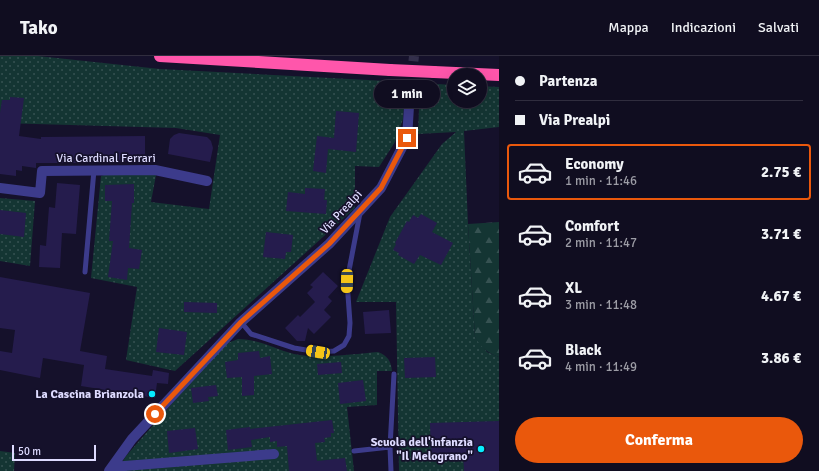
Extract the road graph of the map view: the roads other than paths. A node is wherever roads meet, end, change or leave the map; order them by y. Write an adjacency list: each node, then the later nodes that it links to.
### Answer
1 (160, 56): 2 (highway, bridge)
2 (499, 75)
3 (410, 91): 7 (street, Via Prealpi)
4 (94, 170): 5 (street, Via Cardinal Ferrari); 6 (street, Via Cardinal Ferrari); 8 (lane)
5 (207, 181)
6 (0, 188)
7 (360, 211): 9 (street, Via Prealpi); 9 (lane)
8 (85, 272)
9 (241, 322): 14 (street, Via Prealpi)
10 (394, 374): 11 (lane)
11 (390, 447): 12 (lane); 15 (lane)
12 (354, 451)
13 (274, 454): 14 (street)
14 (111, 469)
15 (391, 471)

